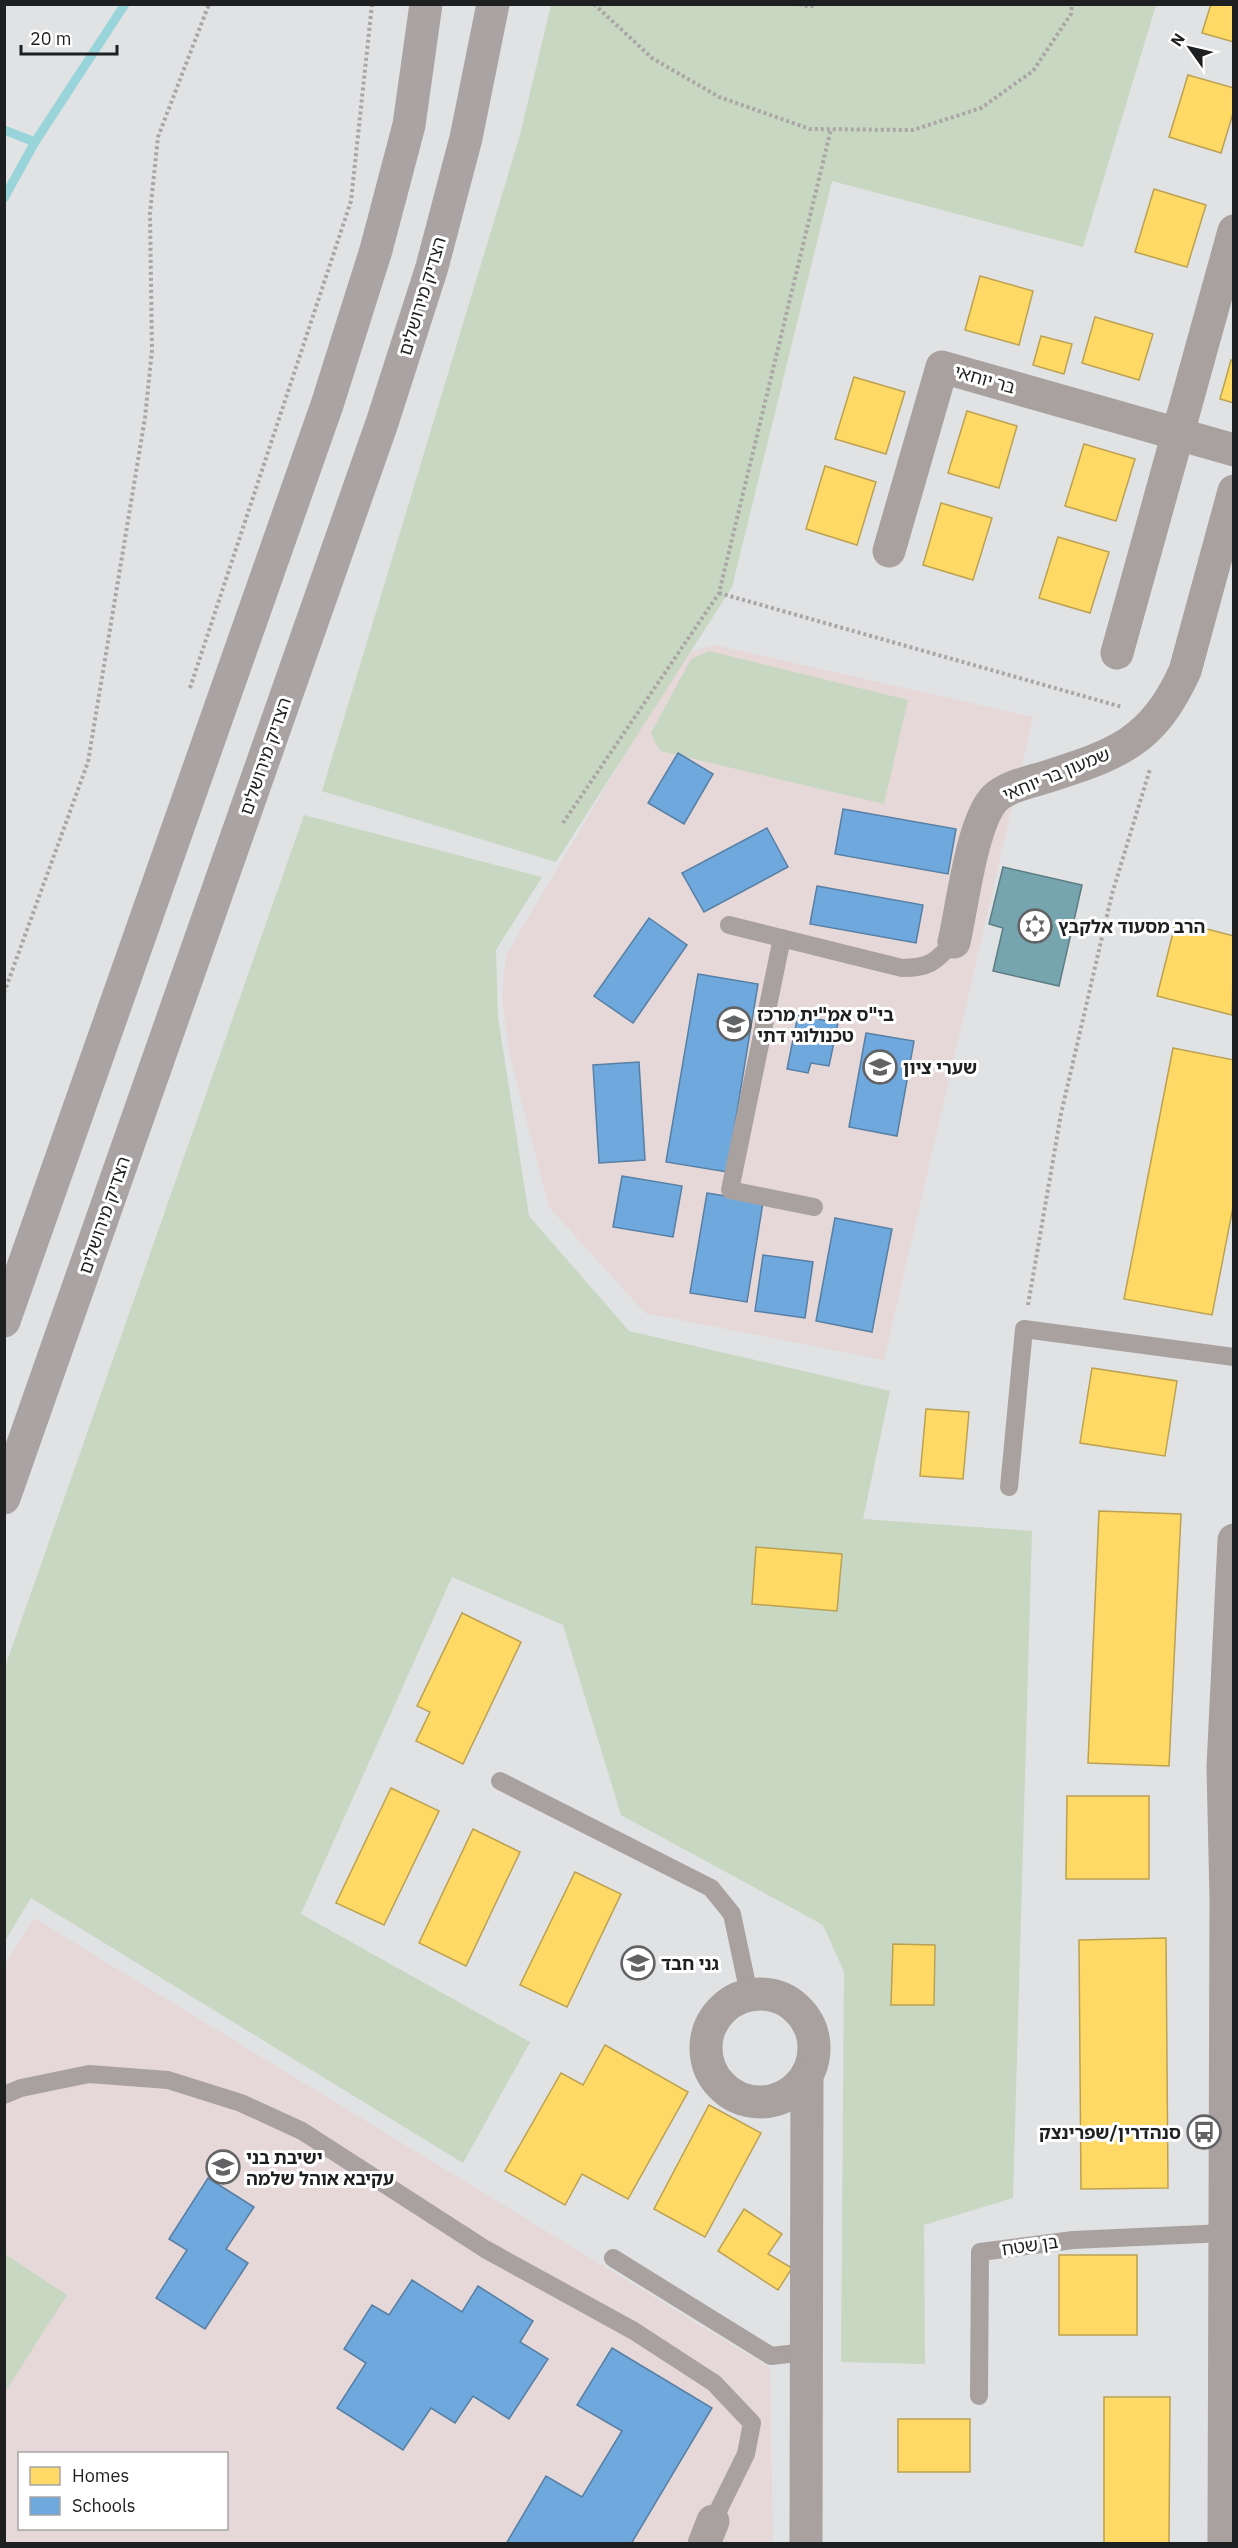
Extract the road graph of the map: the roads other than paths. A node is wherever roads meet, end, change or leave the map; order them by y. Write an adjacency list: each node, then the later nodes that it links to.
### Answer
1 (426, 4): 13 (main road)
2 (493, 4): 16 (main road, הצדיק מירושלים)
3 (1233, 231): 4 (street)
4 (1178, 434): 5 (street, בר יוחאי); 7 (street, בר יוחאי); 8 (street)
5 (1233, 450)
6 (1233, 491): 11 (street, שמעון בר יוחאי)
7 (889, 551)
8 (1117, 653)
9 (729, 925): 10 (lane)
10 (782, 938): 11 (lane); 12 (lane)
11 (954, 942)
12 (814, 1207)
13 (4, 1321)
14 (1233, 1357): 15 (lane)
15 (1009, 1487)
16 (4, 1498)
17 (1233, 1540): 19 (street)
18 (500, 1781): 20 (lane)
19 (1230, 1898): 23 (street)
20 (748, 1994): 21 (street); 21 (street)
21 (807, 2075): 25 (street)
22 (4, 2095): 27 (lane)
23 (1225, 2233): 26 (lane, בן שטח); 29 (street)
24 (613, 2258): 25 (lane)
25 (806, 2352): 28 (street)
26 (979, 2396)
27 (708, 2532)
28 (806, 2544)
29 (1224, 2544)

